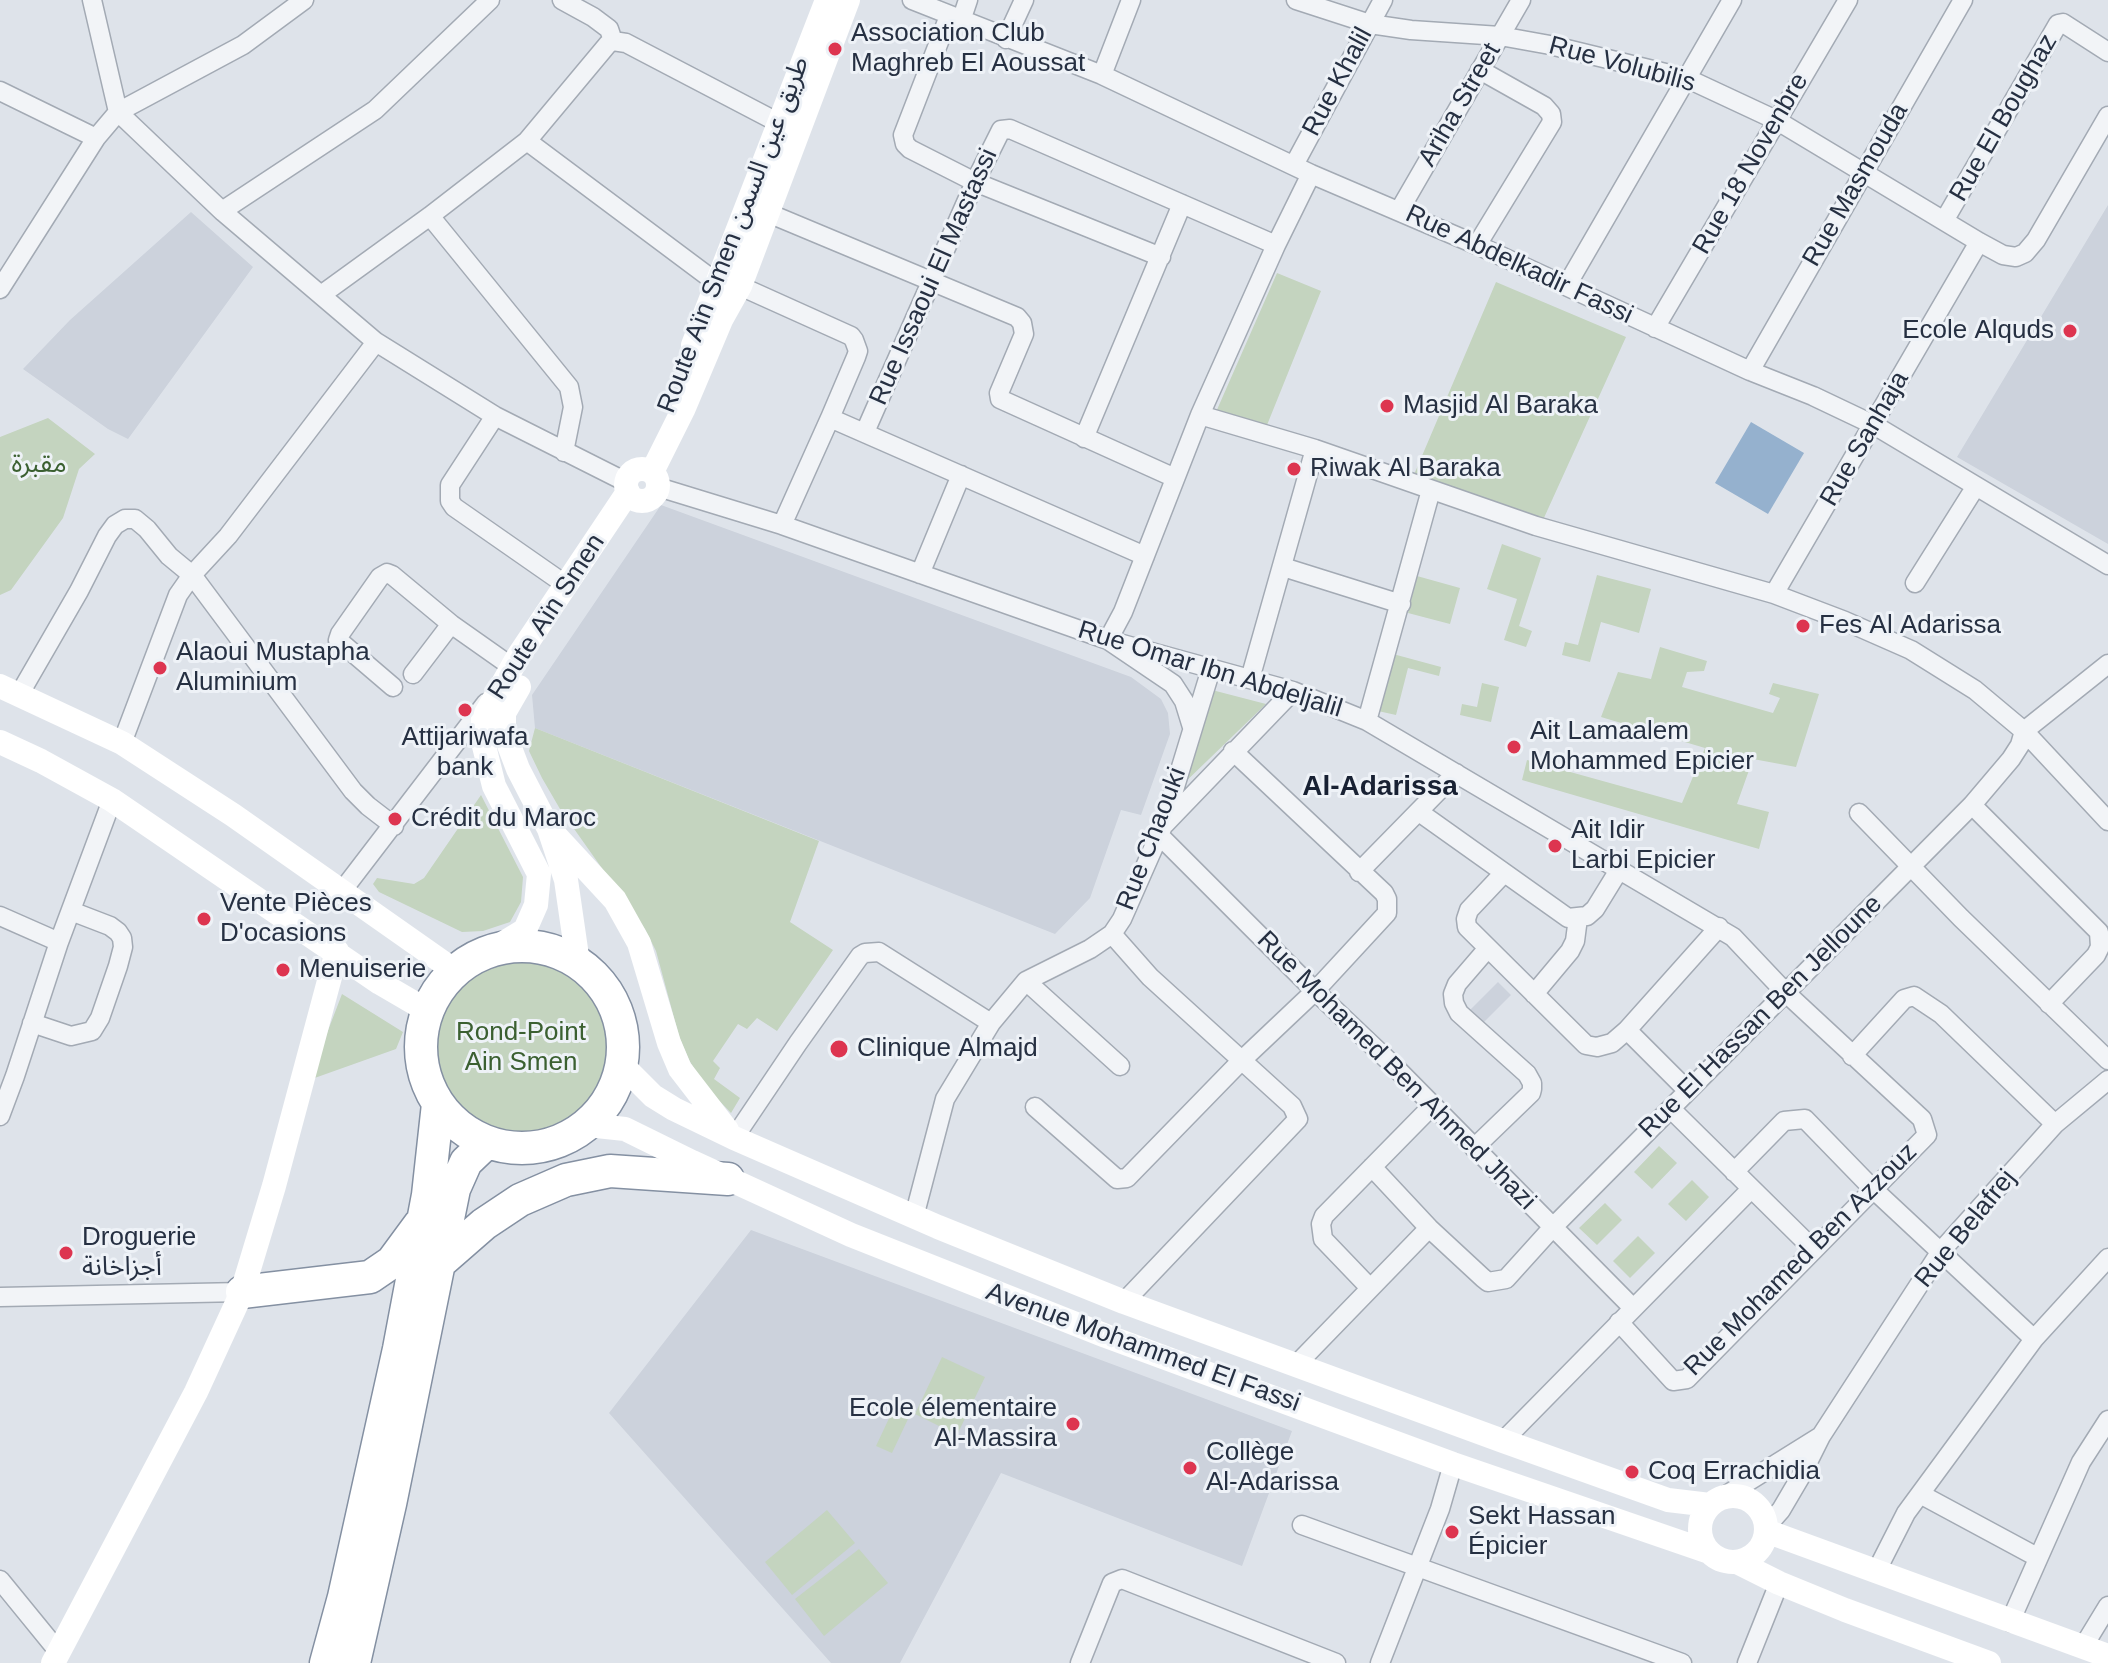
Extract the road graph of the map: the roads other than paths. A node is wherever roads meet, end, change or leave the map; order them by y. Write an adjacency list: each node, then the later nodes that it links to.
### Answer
1 (92, 0): 27 (street)
2 (304, 0): 27 (street)
3 (490, 0): 38 (street)
4 (562, 0): 21 (street)
5 (827, 0): 30 (main road, Route Aïn Smen طريق عين السمن)
6 (848, 0): 40 (main road, Route Aïn Smen طريق عين السمن)
7 (912, 0): 17 (street, Rue Abdelkadir Fassi)
8 (968, 0): 17 (street)
9 (1024, 0): 20 (street)
10 (1131, 0): 24 (street)
11 (1296, 0): 18 (street, Rue Volubilis)
12 (1383, 0): 18 (street, Rue Khalil)
13 (1521, 0): 19 (street, Ariha Street)
14 (1732, 0): 25 (street)
15 (1848, 0): 29 (street, Rue 18 Novenbre)
16 (1963, 0): 34 (street, Rue Masmouda)
17 (955, 18): 20 (street, Rue Abdelkadir Fassi); 36 (street)
18 (1370, 24): 19 (street, Rue Volubilis); 33 (street, Rue Khalil)
19 (1500, 36): 23 (street, Ariha Street); 25 (street, Rue Volubilis)
20 (1006, 39): 24 (street, Rue Abdelkadir Fassi)
21 (611, 42): 30 (street); 32 (street)
22 (2108, 52): 42 (street, Rue El Boughaz)
23 (1480, 70): 39 (street, Ariha Street); 45 (street)
24 (1102, 75): 33 (street, Rue Abdelkadir Fassi)
25 (1686, 78): 29 (street, Rue Volubilis); 49 (street)
26 (0, 91): 31 (street)
27 (118, 112): 31 (street); 38 (street, Rue Omar Ibn Abdeljalil)
28 (2108, 116): 43 (street, Rue Volubilis)
29 (1776, 120): 34 (street, Rue Volubilis); 52 (street, Rue 18 Novenbre)
30 (779, 123): 48 (main road, Route Aïn Smen طريق عين السمن)
31 (96, 138): 50 (street)
32 (527, 141): 41 (street); 48 (street)
33 (1294, 165): 35 (street, Rue Abdelkadir Fassi)
34 (1863, 172): 42 (street, Rue Volubilis); 54 (street, Rue Masmouda)
35 (1311, 174): 39 (street, Rue Abdelkadir Fassi); 44 (street)
36 (975, 182): 37 (street, Rue Issaoui El Mastassi); 46 (street); 47 (street, Rue Issaoui El Mastassi)
37 (1182, 204): 44 (street); 46 (street)
38 (222, 211): 51 (street, Rue Omar Ibn Abdeljalil)
39 (1399, 211): 45 (street, Rue Abdelkadir Fassi)
40 (768, 213): 47 (street); 48 (main road, Route Aïn Smen طريق عين السمن)
41 (430, 216): 51 (street); 62 (street)
42 (1944, 221): 43 (street, Rue Volubilis)
43 (1979, 242): 58 (street, Rue Sanhaja)
44 (1276, 245): 55 (street)
45 (1477, 245): 49 (street, Rue Abdelkadir Fassi)
46 (1161, 257): 60 (street)
47 (931, 281): 59 (street, Rue Issaoui El Mastassi); 60 (street)
48 (728, 285): 57 (street); 65 (main road, Route Aïn Smen طريق عين السمن)
49 (1567, 285): 52 (street, Rue Abdelkadir Fassi)
50 (0, 289)
51 (321, 295): 53 (street, Rue Omar Ibn Abdeljalil)
52 (1655, 328): 54 (street, Rue Abdelkadir Fassi)
53 (376, 342): 56 (street, Rue Omar Ibn Abdeljalil); 73 (street)
54 (1750, 371): 58 (street, Rue Abdelkadir Fassi)
55 (1200, 415): 61 (street); 64 (street)
56 (495, 416): 62 (street, Rue Omar Ibn Abdeljalil); 75 (street)
57 (830, 418): 59 (street); 68 (street)
58 (1874, 425): 66 (street, Rue Abdelkadir Fassi); 76 (street, Rue Sanhaja)
59 (865, 432): 63 (street)
60 (1084, 438): 64 (street)
61 (1315, 449): 67 (street); 71 (street)
62 (564, 452): 65 (street, Rue Omar Ibn Abdeljalil)
63 (961, 475): 69 (street); 72 (street)
64 (1175, 478): 69 (street)
65 (641, 484): 68 (street, Rue Omar Ibn Abdeljalil); 75 (main road, Route Aïn Smen); 101 (main road, Route Aïn Smen)
66 (1976, 486): 70 (street, Rue Abdelkadir Fassi); 74 (street)
67 (1431, 490): 76 (street); 77 (street)
68 (782, 525): 72 (street, Rue Omar Ibn Abdeljalil)
69 (1145, 556): 79 (street)
70 (2108, 565)
71 (1283, 567): 77 (street); 84 (street)
72 (920, 574): 79 (street, Rue Omar Ibn Abdeljalil)
73 (192, 575): 86 (street); 92 (street); 100 (street)
74 (1915, 583)
75 (566, 585): 83 (main road, Route Aïn Smen)
76 (1774, 594): 90 (street)
77 (1401, 604): 88 (street)
78 (451, 624): 82 (street); 83 (street); 85 (street)
79 (1108, 640): 80 (street, Rue Omar Ibn Abdeljalil); 89 (street)
80 (1211, 669): 84 (street, Rue Omar Ibn Abdeljalil); 89 (street, Rue Chaouki)
81 (2105, 672): 90 (street)
82 (413, 674)
83 (507, 674): 100 (street); 116 (main road, Route Aïn Smen)
84 (1250, 679): 87 (street, Rue Omar Ibn Abdeljalil)
85 (393, 687)
86 (10, 690): 92 (main road)
87 (1293, 691): 88 (street, Rue Omar Ibn Abdeljalil); 93 (street)
88 (1367, 721): 94 (street, Rue Omar Ibn Abdeljalil)
89 (1192, 727): 102 (street, Rue Chaouki)
90 (2024, 731): 96 (street, Rue El Hassan Ben Jelloune); 99 (street)
91 (0, 742): 95 (main road)
92 (122, 743): 107 (main road)
93 (1233, 751): 102 (street); 105 (street)
94 (1456, 773): 97 (street); 104 (street, Rue Omar Ibn Abdeljalil)
95 (112, 800): 108 (street); 115 (main road)
96 (1972, 805): 103 (street, Rue El Hassan Ben Jelloune); 123 (street)
97 (1419, 812): 105 (street); 106 (street)
98 (1859, 813): 103 (street)
99 (2108, 821)
100 (394, 826): 107 (street)
101 (549, 829): 117 (main road, Route Aïn Smen); 143 (main road)
102 (1161, 830): 112 (street, Rue Chaouki); 120 (street, Rue Mohamed Ben Ahmed Jhazi)
103 (1910, 866): 121 (street, Rue El Hassan Ben Jelloune); 123 (street)
104 (1619, 870): 110 (street); 111 (street, Rue Omar Ibn Abdeljalil)
105 (1359, 872): 120 (street)
106 (1503, 874): 110 (street); 114 (street)
107 (342, 891): 118 (main road)
108 (71, 911): 113 (street); 125 (street)
109 (0, 916): 113 (street)
110 (1578, 918): 122 (street)
111 (1719, 927): 121 (street, Rue Omar Ibn Abdeljalil); 127 (street)
112 (1112, 934): 119 (street, Rue Chaouki); 130 (street)
113 (59, 942): 125 (street)
114 (1488, 948): 122 (street); 145 (street)
115 (337, 951): 124 (main road); 160 (main road)
116 (489, 952): 117 (highway); 118 (highway)
117 (578, 963): 131 (highway)
118 (455, 971): 124 (highway)
119 (1026, 981): 126 (street, Rue Chaouki); 132 (street)
120 (1315, 991): 130 (street); 136 (street, Rue Mohamed Ben Ahmed Jhazi)
121 (1785, 992): 128 (street, Rue Omar Ibn Abdeljalil); 134 (street, Rue El Hassan Ben Jelloune)
122 (1534, 994): 127 (street)
123 (2049, 1004): 129 (street)
124 (428, 1011): 135 (highway)
125 (32, 1023): 139 (street)
126 (991, 1023): 143 (street); 151 (street, Rue Chaouki)
127 (1627, 1030): 134 (street)
128 (1852, 1056): 140 (street); 142 (street, Rue Omar Ibn Abdeljalil)
129 (2108, 1060)
130 (1241, 1061): 137 (street); 162 (street)
131 (622, 1065): 141 (highway); 143 (main road, Avenue Mohammed El Fassi)
132 (1120, 1066)
133 (2108, 1080): 140 (street, Rue Belafrej)
134 (1688, 1091): 138 (street, Rue El Hassan Ben Jelloune)
135 (438, 1104): 144 (highway); 152 (highway)
136 (1433, 1105): 145 (street, Rue Mohamed Ben Ahmed Jhazi); 146 (street)
137 (1035, 1107)
138 (1671, 1109): 147 (street); 153 (street, Rue El Hassan Ben Jelloune)
139 (0, 1116)
140 (2055, 1124): 156 (street, Rue Belafrej)
141 (587, 1125): 144 (highway); 148 (main road, Avenue Mohammed El Fassi)
142 (1927, 1135): 149 (street, Rue Mohamed Ben Azzouz)
143 (734, 1138): 151 (main road, Avenue Mohammed El Fassi)
144 (487, 1142): 158 (highway)
145 (1474, 1148): 153 (street, Rue Mohamed Ben Ahmed Jhazi)
146 (1372, 1167): 154 (street); 159 (street)
147 (1734, 1172): 149 (street); 150 (street)
148 (728, 1179): 158 (highway); 171 (main road, Avenue Mohammed El Fassi)
149 (1872, 1188): 155 (street, Rue Mohamed Ben Azzouz); 156 (street)
150 (1751, 1189): 155 (street); 163 (street)
151 (914, 1217): 162 (main road, Avenue Mohammed El Fassi)
152 (424, 1219): 160 (highway); 164 (highway)
153 (1553, 1227): 154 (street, Rue El Hassan Ben Jelloune); 163 (street, Rue Mohamed Ben Ahmed Jhazi)
154 (1429, 1228): 159 (street)
155 (1813, 1249): 165 (street, Rue Mohamed Ben Azzouz)
156 (1941, 1251): 166 (street); 169 (street, Rue Belafrej)
157 (2108, 1258): 166 (street)
158 (437, 1265): 189 (highway)
159 (1370, 1288): 167 (street)
160 (242, 1292): 161 (street); 164 (highway); 187 (main road)
161 (0, 1297)
162 (1124, 1302): 167 (main road, Avenue Mohammed El Fassi)
163 (1633, 1308): 165 (street)
164 (404, 1319): 188 (highway)
165 (1619, 1322): 170 (street)
166 (2034, 1339): 172 (street)
167 (1297, 1364): 170 (main road, Avenue Mohammed El Fassi)
168 (2108, 1420): 177 (street)
169 (1821, 1436): 173 (street, Rue Belafrej); 175 (street, Rue Belafrej)
170 (1503, 1441): 173 (main road, Avenue Mohammed El Fassi)
171 (1453, 1464): 176 (main road, Avenue Mohammed El Fassi); 179 (street)
172 (1920, 1494): 177 (street); 180 (street)
173 (1715, 1502): 175 (main road, Avenue Mohammed El Fassi); 176 (main road)
174 (1302, 1525): 179 (street)
175 (1766, 1529): 178 (main road); 180 (main road, Avenue Mohammed El Fassi)
176 (1709, 1552): 178 (main road, Avenue Mohammed El Fassi)
177 (2037, 1557): 184 (street)
178 (1737, 1562): 182 (main road, Avenue Mohammed El Fassi)
179 (1417, 1568): 192 (street); 193 (street)
180 (1876, 1572): 184 (main road, Avenue Mohammed El Fassi)
181 (0, 1580): 187 (street)
182 (1779, 1583): 194 (street); 195 (main road, Avenue Mohammed El Fassi)
183 (2108, 1606): 185 (street)
184 (2010, 1622): 185 (main road, Avenue Mohammed El Fassi)
185 (2083, 1647): 186 (main road, Avenue Mohammed El Fassi)
186 (2108, 1656)
187 (56, 1657)
188 (326, 1663)
189 (354, 1663)
190 (1080, 1663): 191 (street)
191 (1336, 1663)
192 (1380, 1663)
193 (1682, 1663)
194 (1747, 1663)
195 (1989, 1663)

